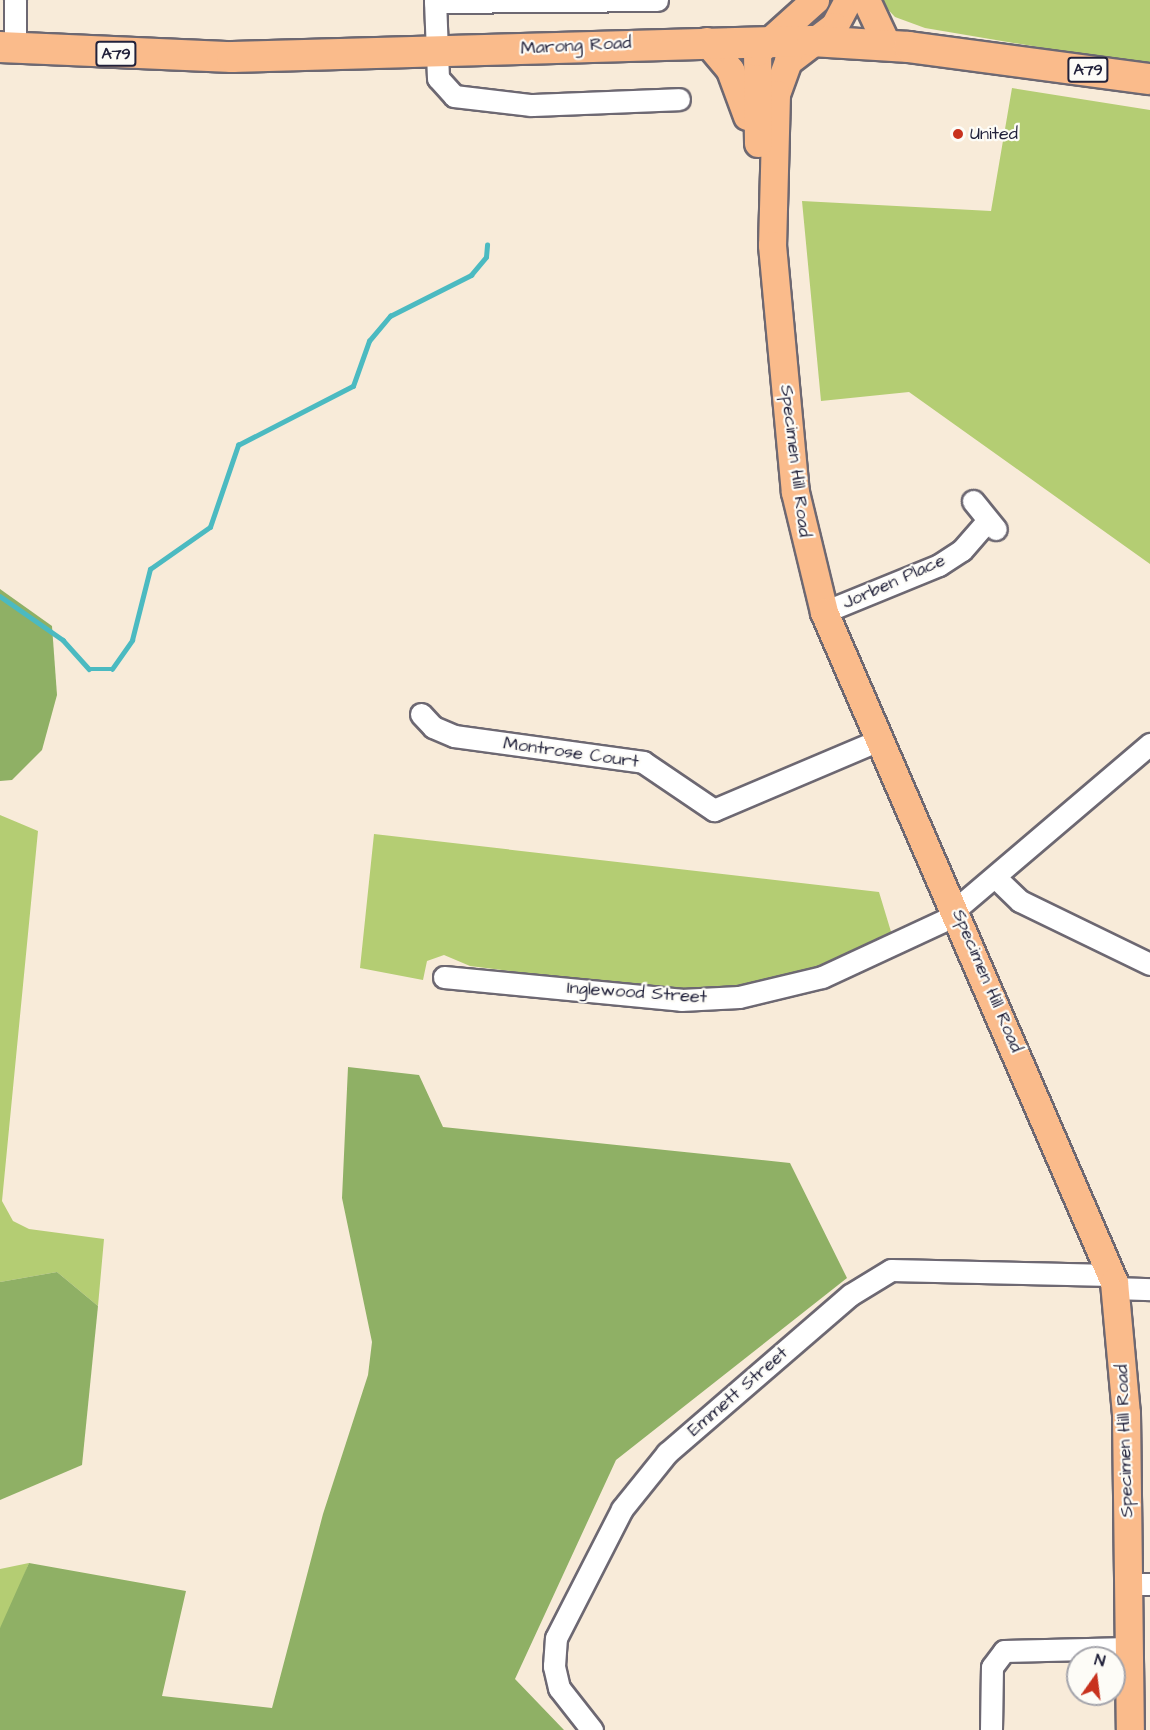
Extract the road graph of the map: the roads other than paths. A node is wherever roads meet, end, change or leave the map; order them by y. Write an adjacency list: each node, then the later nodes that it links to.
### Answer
1 (15, 0): 11 (street)
2 (657, 0): 6 (street)
3 (815, 0): 7 (main road)
4 (848, 0): 8 (main road, Specimen Hill Road)
5 (866, 0): 10 (main road)
6 (435, 1): 12 (street)
7 (765, 39): 8 (highway, Marong Road / A79); 9 (highway, Marong Road / A79); 15 (main road, Specimen Hill Road)
8 (812, 40): 10 (highway, Marong Road / A79); 16 (main road, Specimen Hill Road)
9 (706, 41): 12 (highway, Marong Road / A79); 15 (main road)
10 (887, 45): 13 (highway, Marong Road / A79)
11 (8, 47): 12 (highway, Marong Road / A79)
12 (437, 53): 14 (street)
13 (1150, 80)
14 (680, 99)
15 (759, 154): 16 (main road, Specimen Hill Road)
16 (772, 245): 18 (main road, Specimen Hill Road)
17 (974, 501): 18 (street, Jorben Place)
18 (824, 612): 20 (main road, Specimen Hill Road)
19 (421, 714): 20 (street, Montrose Court)
20 (879, 740): 23 (main road, Specimen Hill Road)
21 (1150, 744): 22 (street, Inglewood Street)
22 (996, 878): 23 (street, Inglewood Street); 24 (street)
23 (957, 911): 25 (street, Inglewood Street); 26 (main road, Specimen Hill Road)
24 (1150, 964)
25 (444, 977)
26 (1113, 1282): 27 (street, Emmett Street); 28 (main road, Specimen Hill Road); 30 (street, Emmett Street)
27 (1150, 1289)
28 (1139, 1583): 29 (main road, Specimen Hill Road)
29 (1129, 1648): 31 (street); 32 (main road, Specimen Hill Road)
30 (592, 1730)
31 (991, 1730)
32 (1130, 1730)

